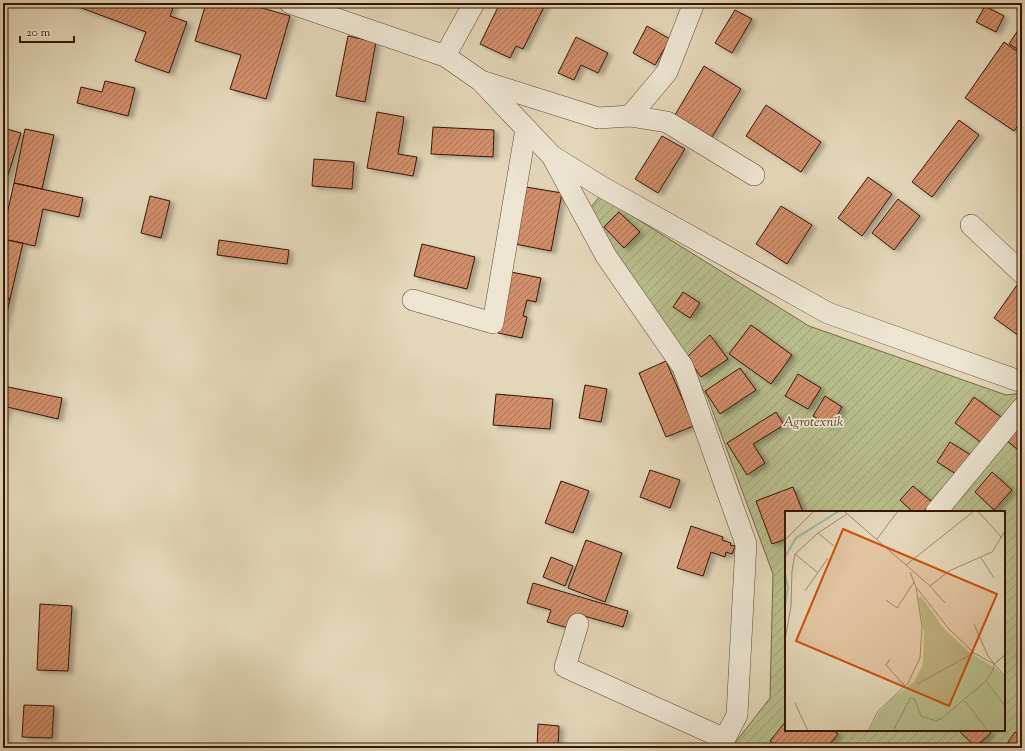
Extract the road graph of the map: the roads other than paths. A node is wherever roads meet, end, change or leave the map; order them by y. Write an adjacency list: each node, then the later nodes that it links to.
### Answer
1 (290, 3): 4 (street)
2 (474, 3): 4 (street)
3 (694, 3): 6 (street)
4 (445, 56): 5 (street)
5 (482, 81): 6 (street); 7 (street)
6 (630, 116): 9 (street)
7 (526, 129): 8 (street); 12 (street)
8 (552, 156): 13 (street); 17 (street)
9 (754, 175)
10 (971, 225): 11 (street)
11 (1022, 273)
12 (413, 300)
13 (1022, 382)
14 (1022, 408): 15 (street)
15 (937, 511)
16 (578, 624): 17 (street)
17 (722, 744)

